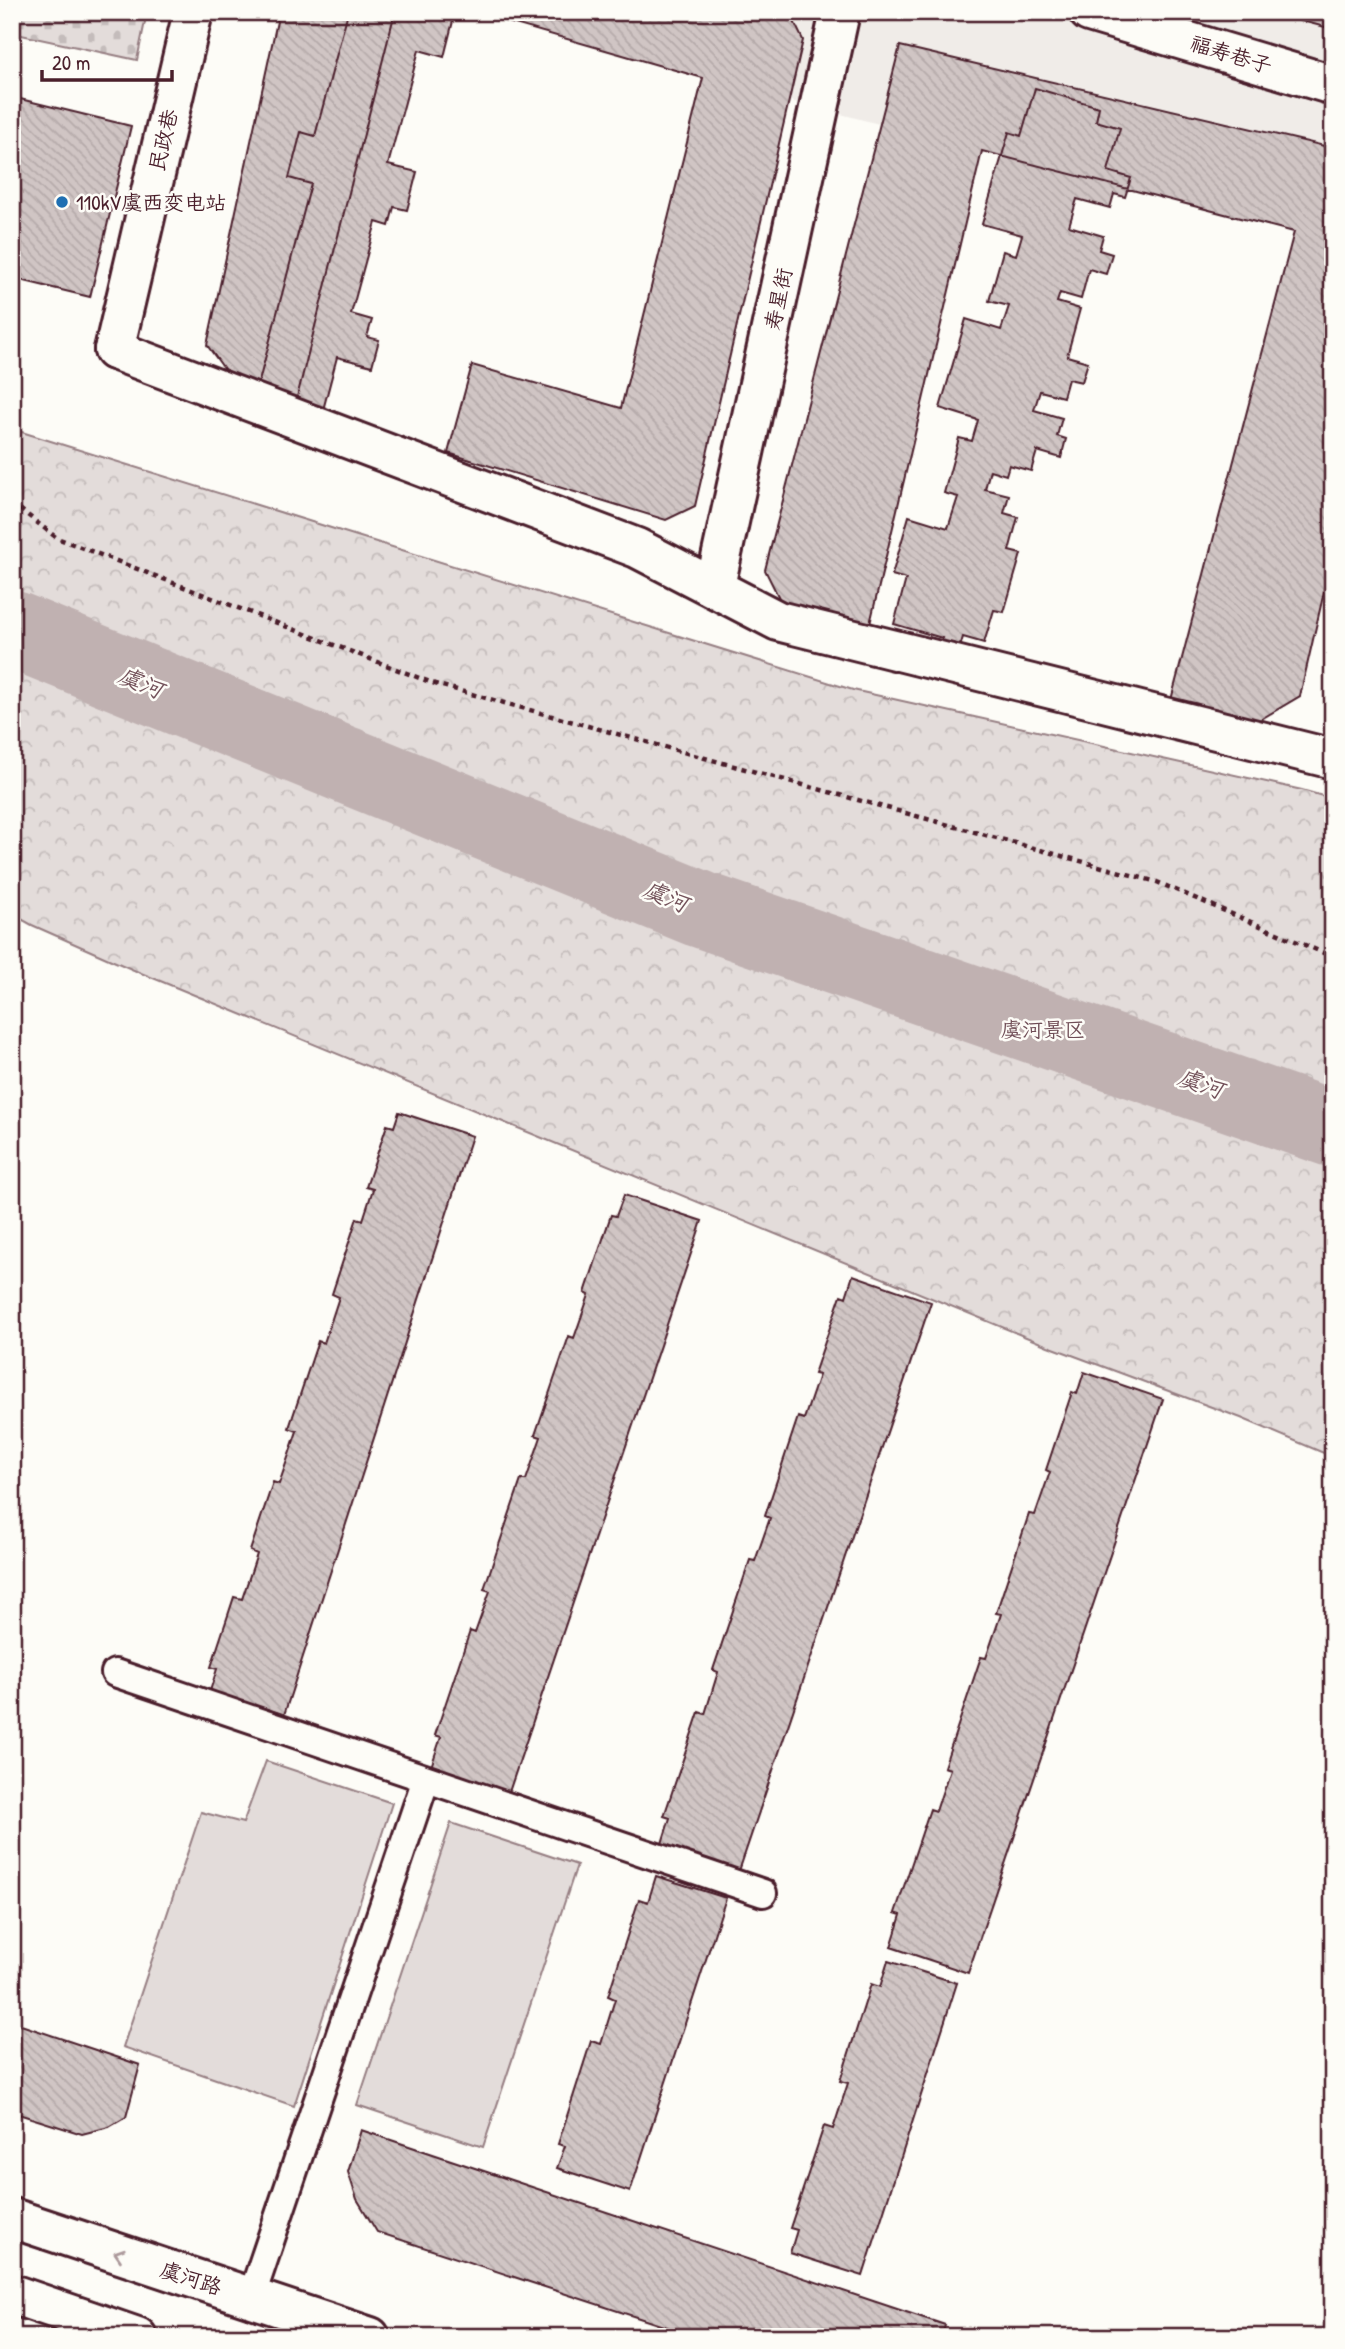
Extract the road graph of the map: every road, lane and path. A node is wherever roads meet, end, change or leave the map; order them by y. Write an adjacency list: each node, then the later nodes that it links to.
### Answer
1 (193, 12): 6 (street, 民政巷)
2 (840, 12): 6 (street, 寿星街)
3 (1089, 12): 4 (street, 福寿巷子)
4 (1333, 85)
5 (12, 503): 8 (path)
6 (715, 586): 7 (street)
7 (1333, 759)
8 (1333, 957)
9 (115, 1673): 10 (lane)
10 (426, 1779): 11 (lane); 14 (lane)
11 (763, 1893)
12 (12, 2218): 14 (street, 虞河路, one-way to 12)
13 (12, 2294): 15 (street)
14 (251, 2298): 16 (street, 虞河路)
15 (138, 2337)
16 (370, 2337)

